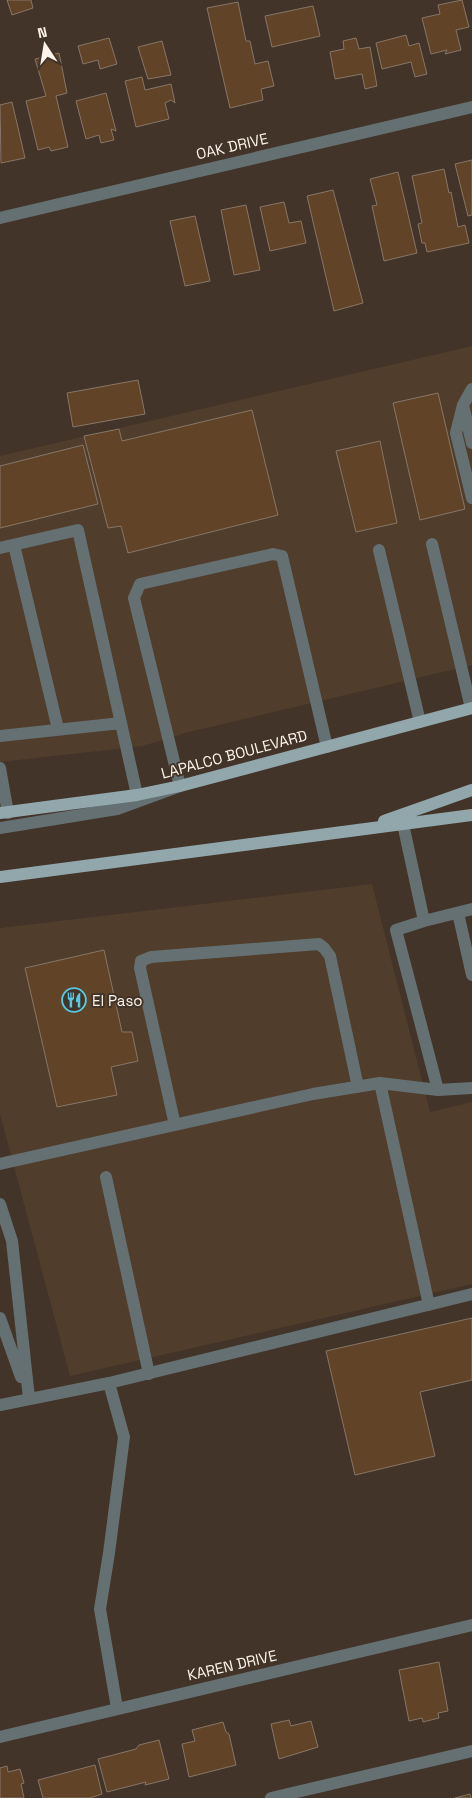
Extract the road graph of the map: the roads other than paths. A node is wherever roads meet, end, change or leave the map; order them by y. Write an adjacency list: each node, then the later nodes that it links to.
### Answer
1 (472, 106): 2 (street, OAK DRIVE)
2 (0, 218)
3 (472, 389): 4 (street)
4 (463, 405): 5 (street); 6 (street)
5 (472, 443)
6 (472, 498)
7 (432, 544): 11 (street)
8 (14, 545): 9 (street); 13 (street); 14 (street)
9 (0, 548)
10 (379, 550): 12 (street)
11 (472, 708): 12 (main road, LAPALCO BOULEVARD)
12 (420, 722): 16 (main road, LAPALCO BOULEVARD)
13 (121, 723): 14 (street); 20 (street)
14 (58, 729): 15 (street)
15 (0, 736)
16 (327, 747): 18 (main road, LAPALCO BOULEVARD); 18 (street)
17 (0, 768): 21 (street)
18 (180, 786): 20 (main road, LAPALCO BOULEVARD); 24 (street)
19 (472, 790): 25 (main road)
20 (137, 796): 21 (main road, LAPALCO BOULEVARD)
21 (4, 813)
22 (472, 815): 23 (main road)
23 (403, 824): 25 (main road); 29 (street)
24 (0, 828)
25 (361, 830): 26 (main road)
26 (0, 877)
27 (472, 909): 28 (street)
28 (458, 912): 29 (street); 30 (street)
29 (424, 921): 35 (street)
30 (469, 946): 31 (street)
31 (472, 975)
32 (380, 1083): 33 (street); 35 (street); 41 (street)
33 (358, 1086): 36 (street); 36 (street)
34 (472, 1088): 35 (street)
35 (438, 1090)
36 (175, 1125): 37 (street)
37 (0, 1164)
38 (106, 1177): 43 (street)
39 (0, 1204): 45 (street)
40 (472, 1294): 41 (street)
41 (429, 1305): 43 (street)
42 (0, 1318): 45 (street)
43 (149, 1374): 44 (street)
44 (109, 1384): 45 (street); 48 (street)
45 (29, 1398): 46 (street)
46 (0, 1405)
47 (472, 1625): 48 (street, KAREN DRIVE)
48 (117, 1708): 49 (street, KAREN DRIVE)
49 (0, 1737)
50 (472, 1751): 51 (street)
51 (271, 1798)

